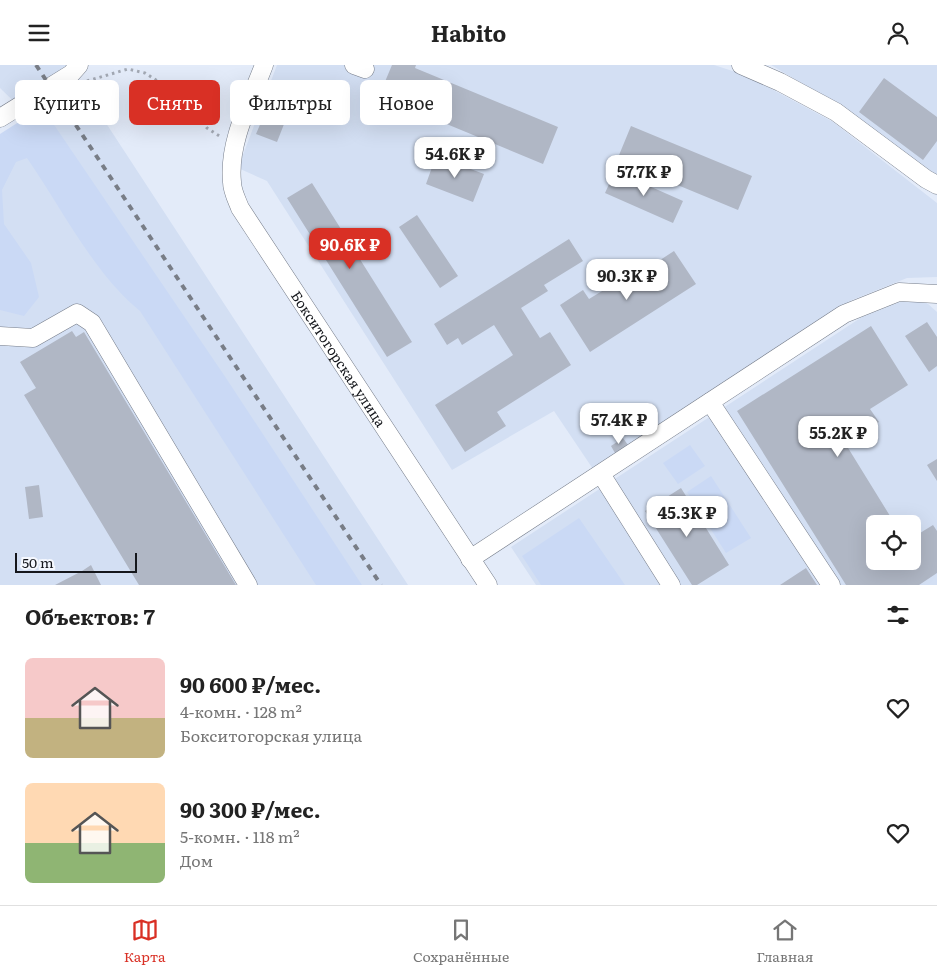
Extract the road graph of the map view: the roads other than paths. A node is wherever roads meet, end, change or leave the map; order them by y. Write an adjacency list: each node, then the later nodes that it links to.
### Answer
1 (79, 65): 4 (street)
2 (264, 65): 10 (street, Бокситогорская улица)
3 (741, 65): 5 (street)
4 (0, 118)
5 (937, 185)
6 (937, 294): 8 (street)
7 (0, 336): 11 (street)
8 (710, 402): 9 (street); 14 (street)
9 (601, 474): 10 (street); 13 (street)
10 (470, 559): 12 (street, Бокситогорская улица)
11 (248, 585)
12 (488, 585)
13 (671, 585)
14 (832, 585)

